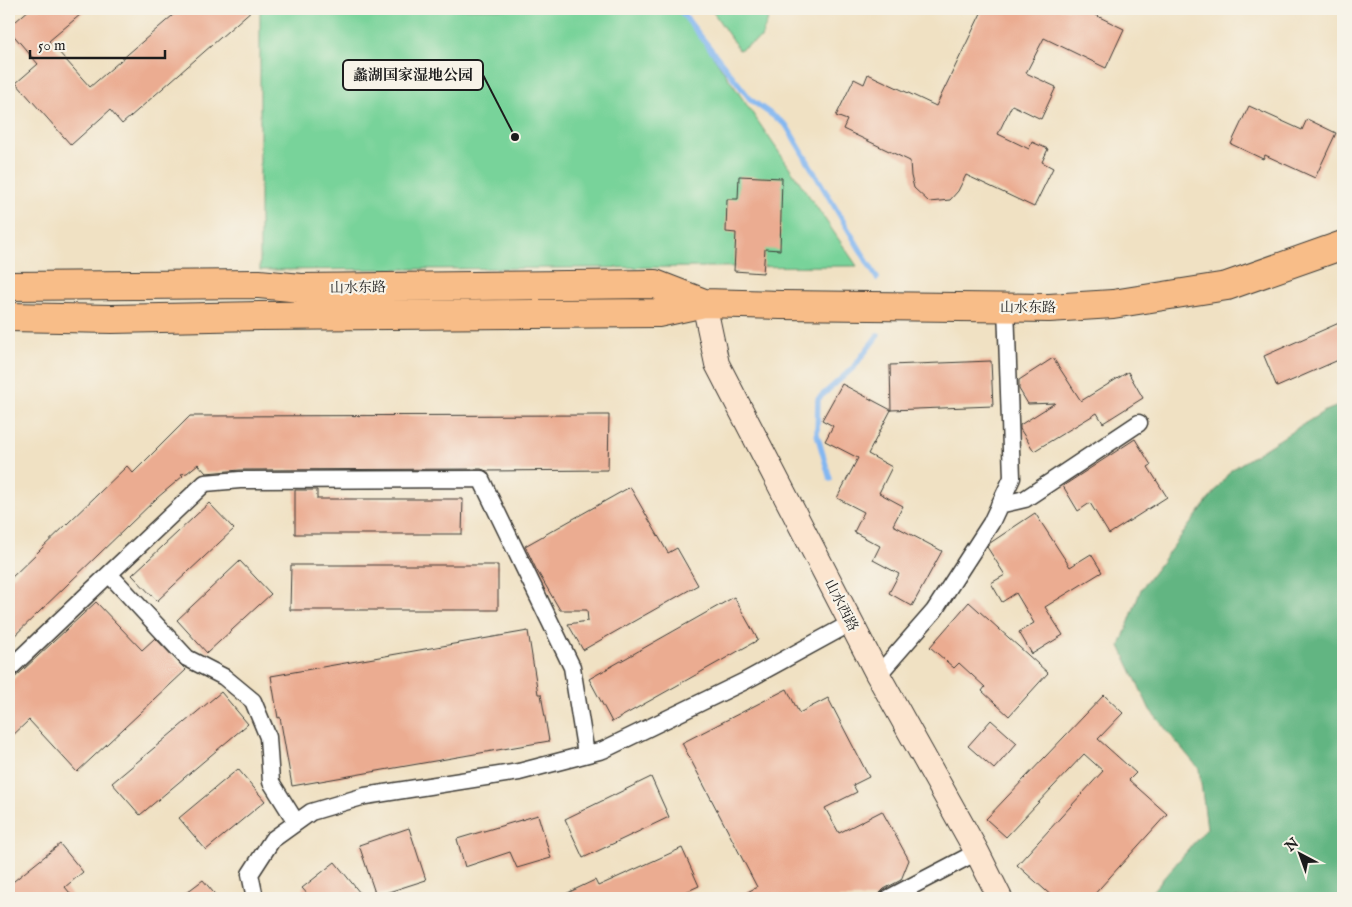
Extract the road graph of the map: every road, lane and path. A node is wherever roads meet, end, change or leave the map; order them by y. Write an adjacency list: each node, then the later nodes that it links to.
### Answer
1 (1343, 245): 4 (highway, 山水东路)
2 (9, 286): 3 (highway, 山水东路)
3 (704, 303): 4 (highway, 山水东路); 5 (highway, 山水东路); 9 (street, 山水西路)
4 (1006, 307): 7 (street)
5 (9, 317)
6 (1139, 422): 7 (street)
7 (999, 505): 11 (street)
8 (109, 574): 10 (street); 12 (street); 13 (street)
9 (851, 623): 11 (street, 山水西路); 12 (street)
10 (9, 669)
11 (878, 675): 14 (street, 山水西路)
12 (586, 754): 13 (street)
13 (296, 822): 15 (street)
14 (977, 852): 16 (street); 17 (street, 山水西路)
15 (255, 898)
16 (889, 898)
17 (1000, 898)

